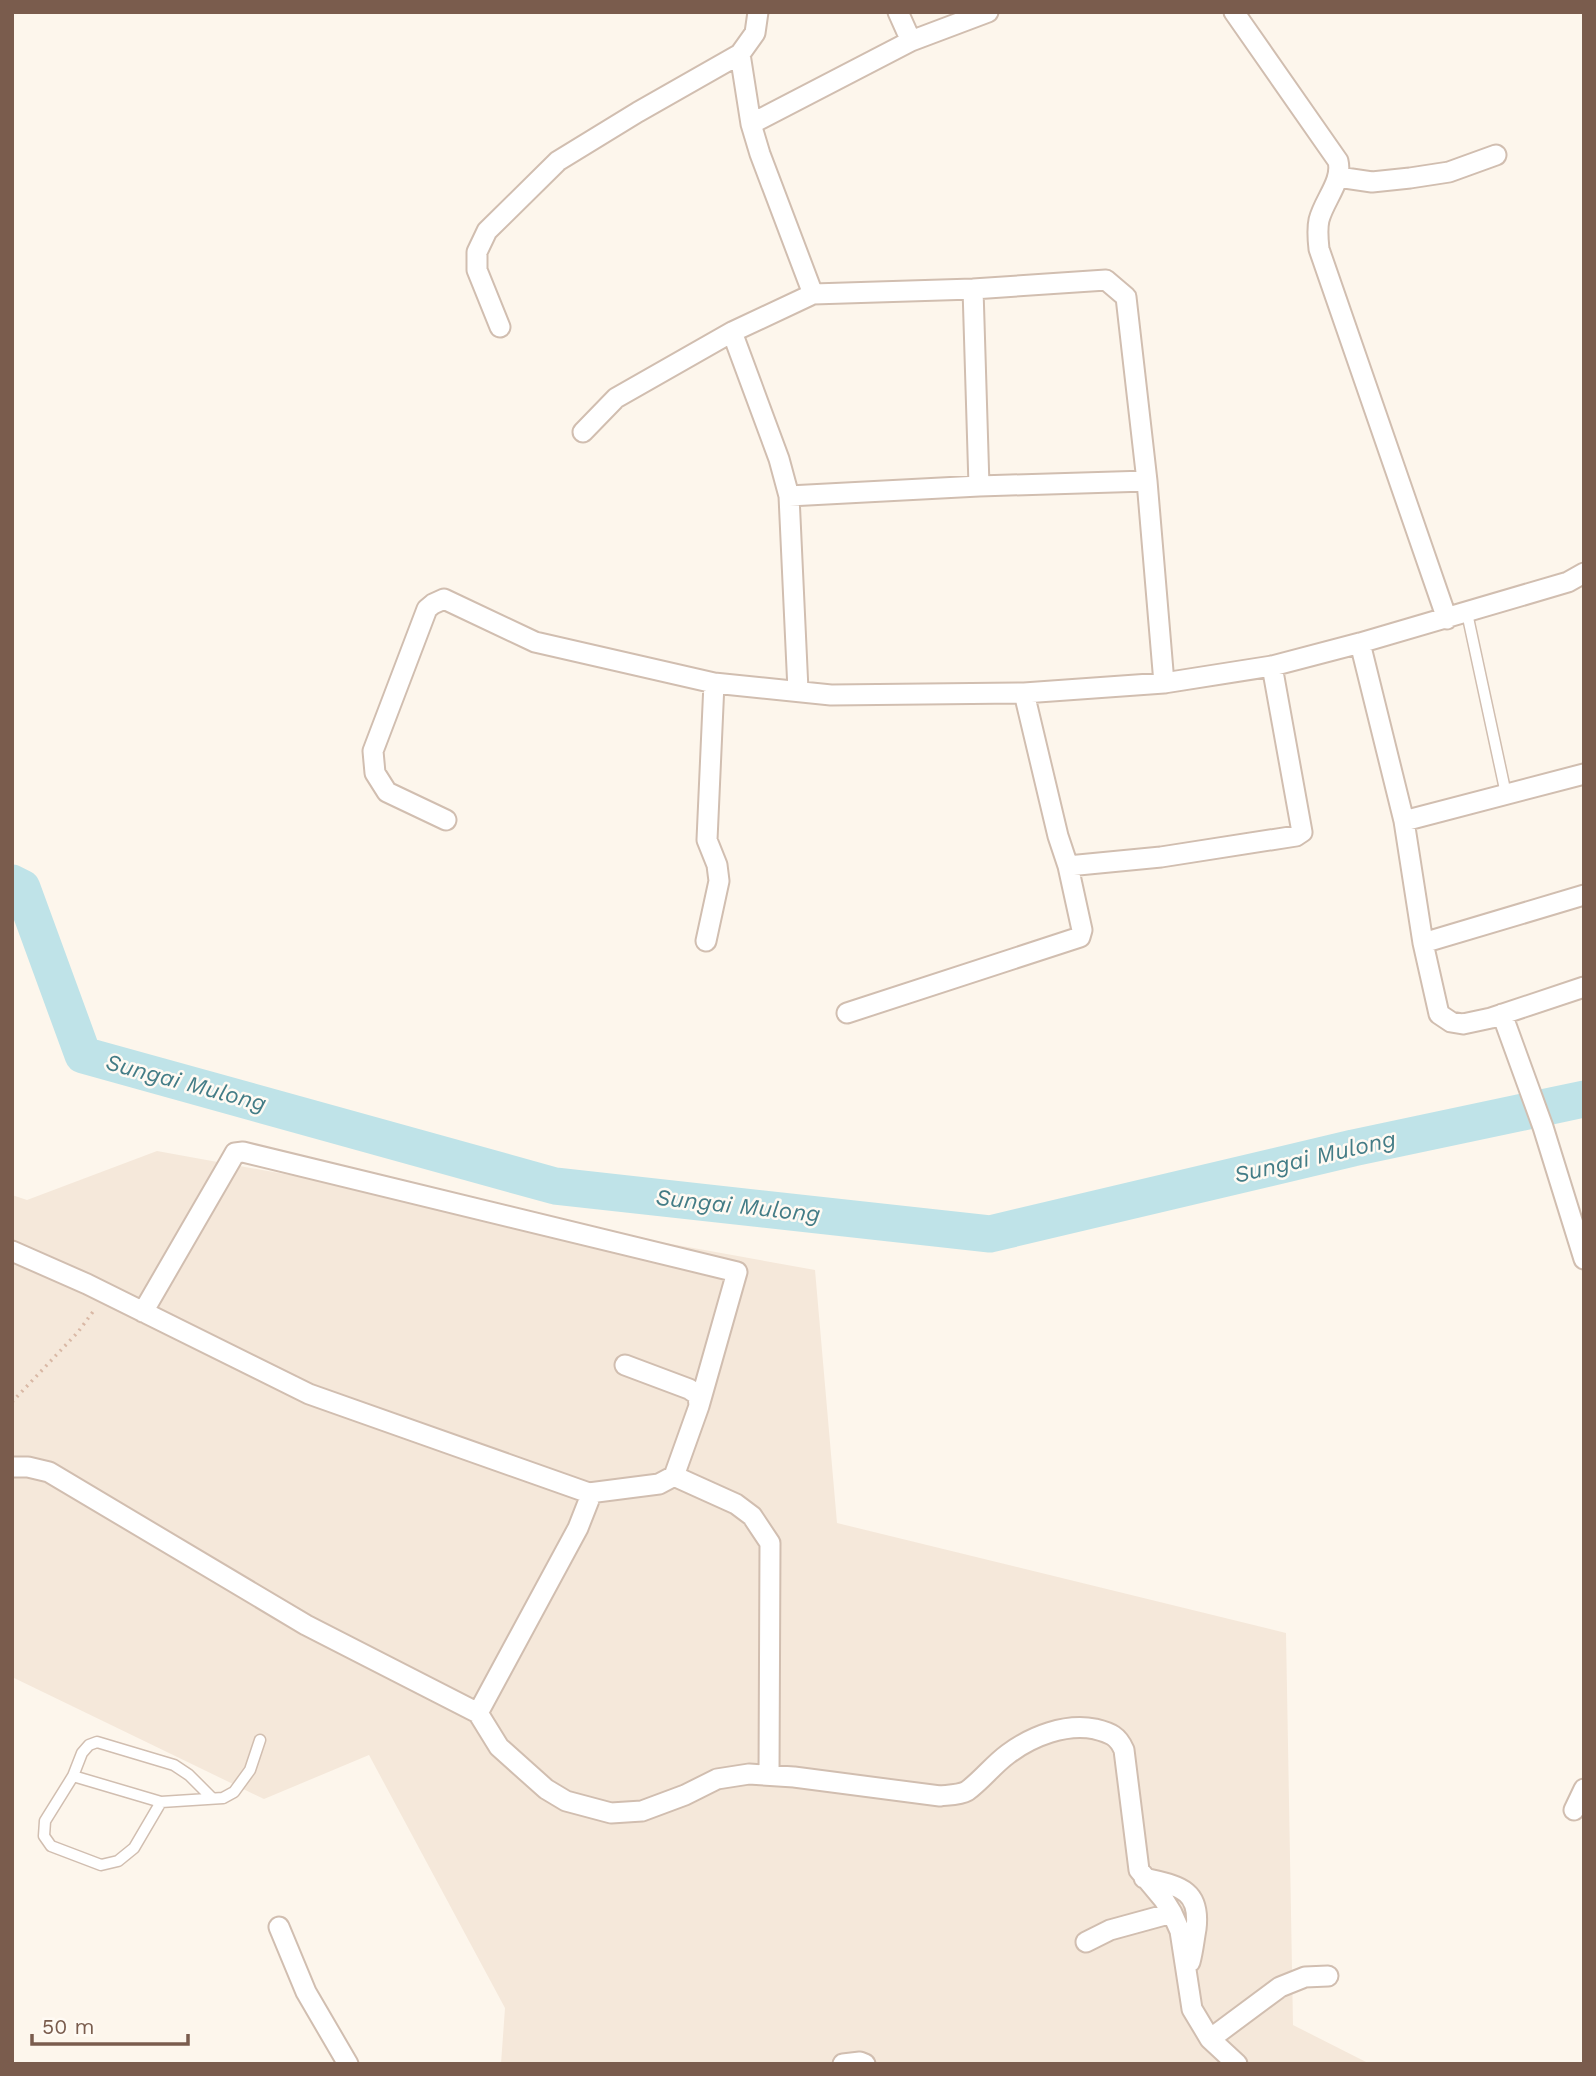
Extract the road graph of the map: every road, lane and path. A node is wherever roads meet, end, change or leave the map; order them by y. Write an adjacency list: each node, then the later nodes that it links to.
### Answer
1 (758, 12): 6 (street)
2 (898, 12): 5 (street)
3 (988, 12): 5 (street)
4 (1234, 12): 9 (street)
5 (911, 41): 7 (street)
6 (740, 54): 7 (street); 12 (street)
7 (751, 124): 11 (street)
8 (1496, 155): 9 (street)
9 (1338, 177): 20 (street)
10 (973, 289): 11 (street); 15 (street); 16 (street)
11 (813, 295): 13 (street)
12 (500, 327)
13 (732, 332): 14 (street); 17 (street)
14 (583, 432)
15 (1147, 481): 16 (street); 23 (street)
16 (979, 486): 17 (street)
17 (789, 496): 25 (street)
18 (1584, 573): 19 (street)
19 (1467, 612): 20 (street); 28 (lane)
20 (1447, 619): 21 (street)
21 (1360, 643): 22 (street); 30 (street)
22 (1272, 666): 23 (street); 31 (street)
23 (1164, 682): 26 (street)
24 (714, 683): 25 (street); 29 (street); 33 (street)
25 (798, 690): 26 (street)
26 (1024, 693): 31 (street)
27 (1584, 774): 28 (street)
28 (1506, 794): 30 (street)
29 (446, 820)
30 (1405, 821): 34 (street)
31 (1069, 866): 36 (street)
32 (1584, 895): 34 (street)
33 (706, 941)
34 (1423, 943): 37 (street)
35 (1584, 987): 37 (street)
36 (847, 1013)
37 (1502, 1014): 39 (street)
38 (12, 1251): 40 (street)
39 (1584, 1259)
40 (105, 1293): 41 (street); 43 (path)
41 (144, 1312): 44 (street); 47 (street)
42 (625, 1365): 44 (street)
43 (12, 1402)
44 (699, 1406): 46 (street)
45 (12, 1467): 48 (street)
46 (674, 1476): 47 (street); 50 (street)
47 (589, 1493): 48 (street)
48 (478, 1713): 50 (street)
49 (260, 1740): 53 (lane)
50 (769, 1775): 56 (street)
51 (73, 1776): 53 (lane); 54 (lane); 54 (lane)
52 (1584, 1789): 55 (street)
53 (212, 1798): 54 (lane)
54 (161, 1802)
55 (1574, 1810)
56 (1144, 1878): 57 (street); 60 (street)
57 (1172, 1913): 59 (street); 60 (street)
58 (279, 1927): 63 (street)
59 (1086, 1942)
60 (1187, 1970): 62 (street)
61 (1328, 1976): 62 (street)
62 (1210, 2039): 66 (street)
63 (348, 2064)
64 (843, 2064): 65 (street)
65 (865, 2064)
66 (1237, 2064)

